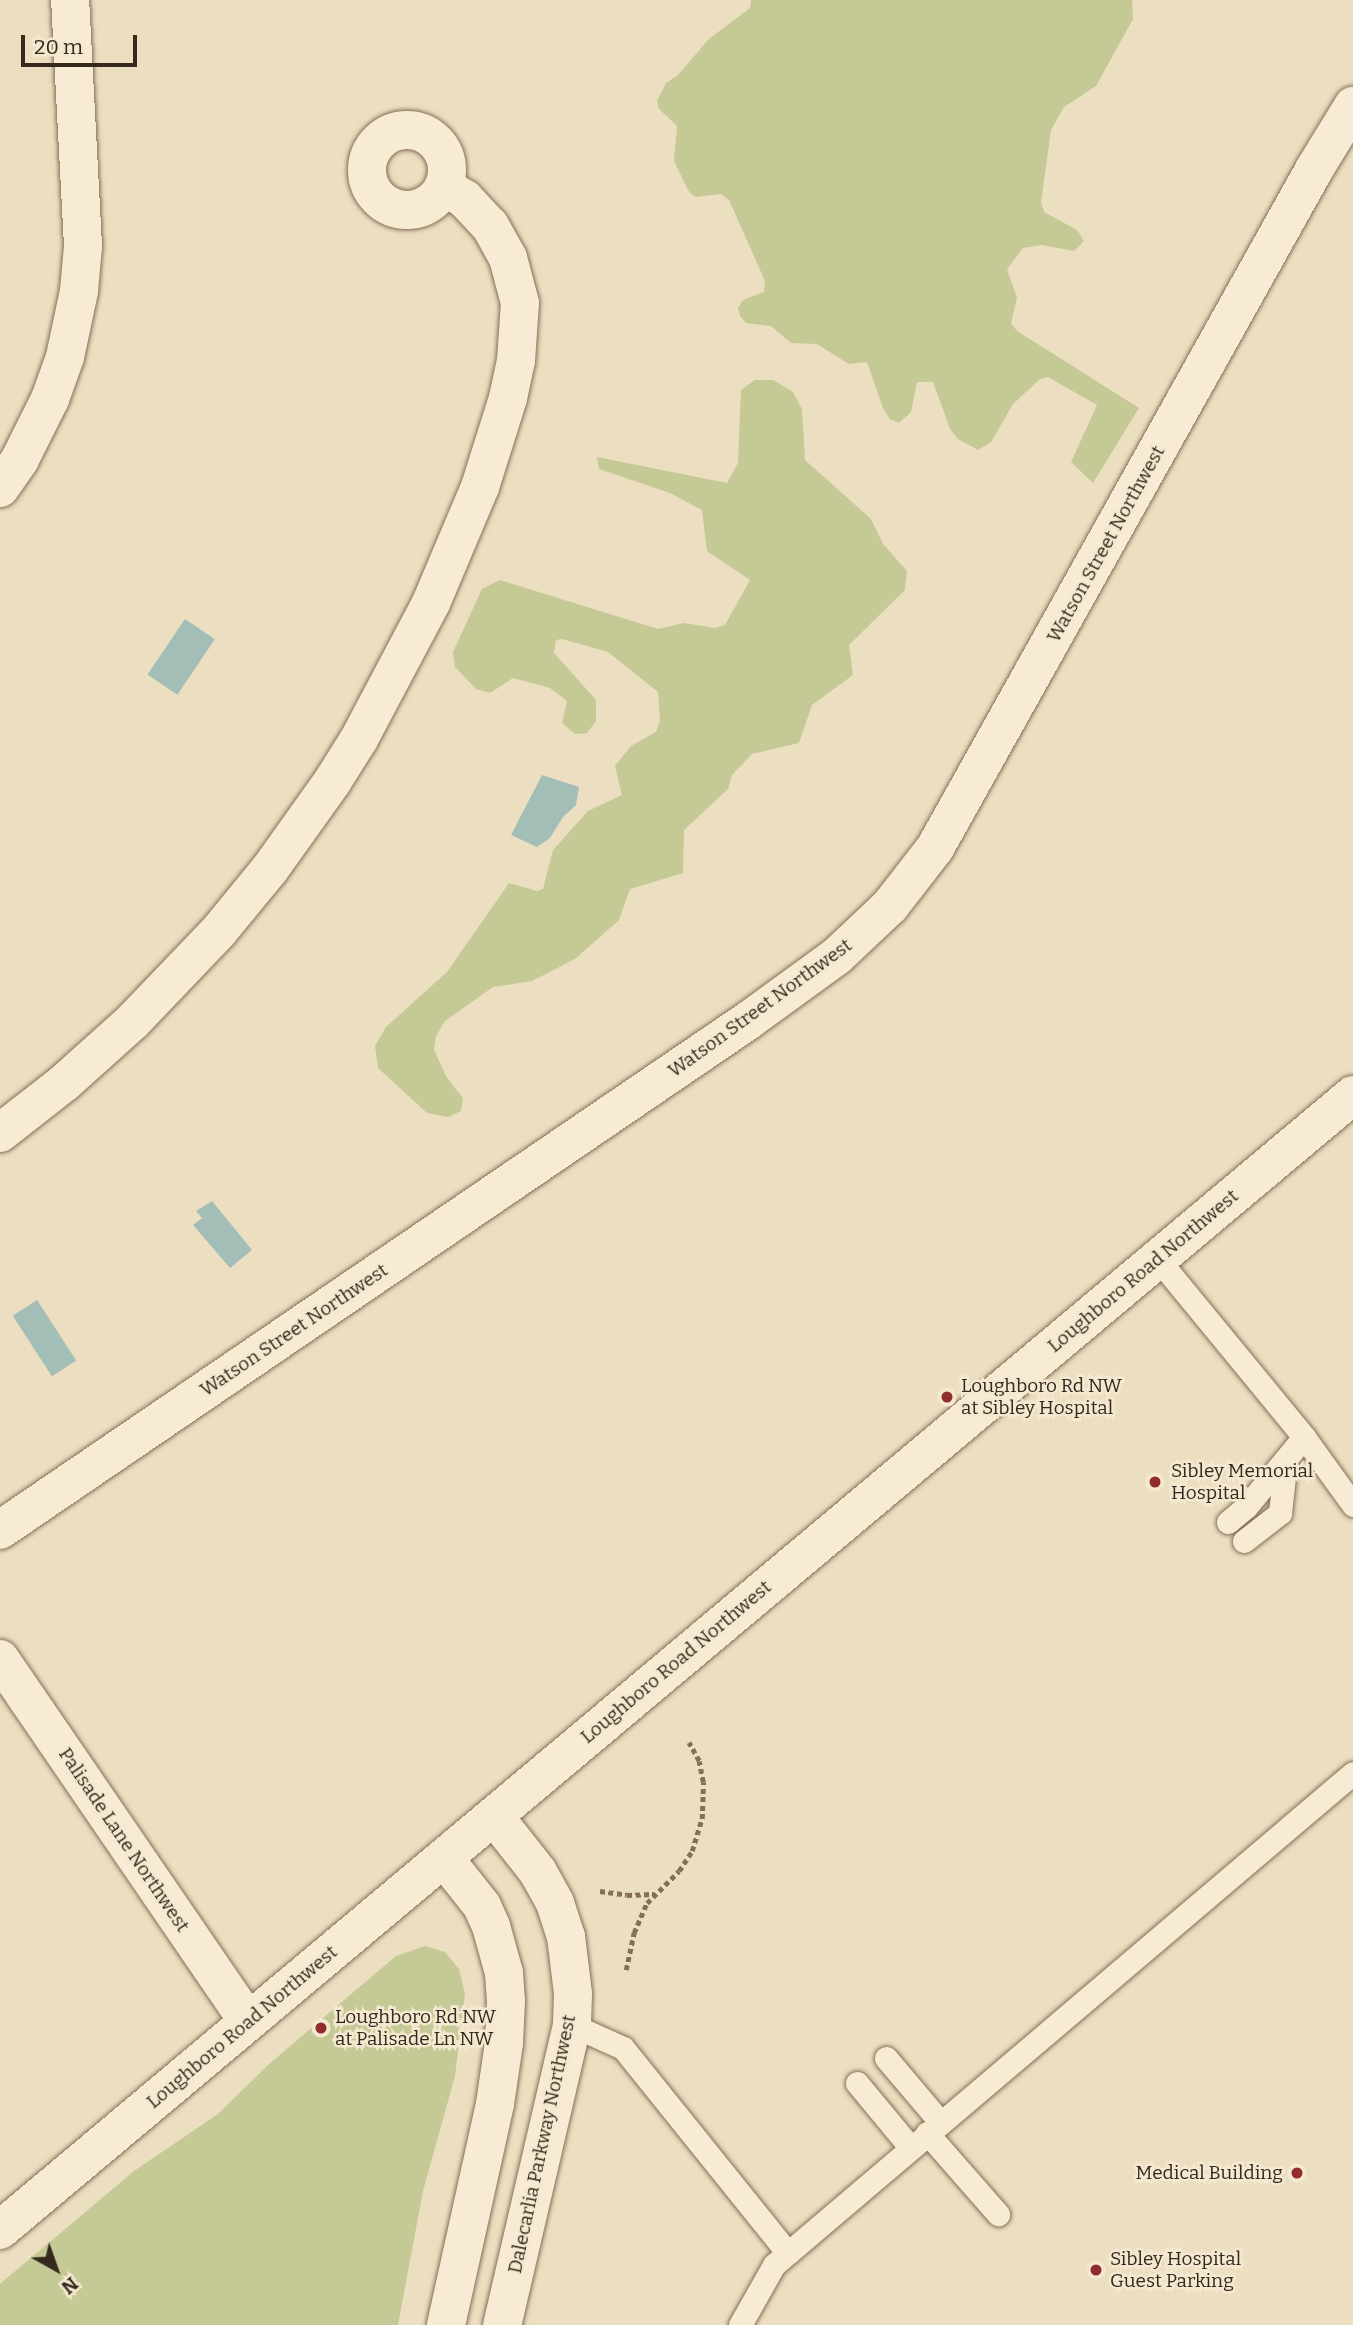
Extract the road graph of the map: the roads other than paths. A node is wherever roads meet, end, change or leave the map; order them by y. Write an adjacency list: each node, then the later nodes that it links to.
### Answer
1 (70, 0): 4 (street)
2 (1353, 106): 12 (street, Watson Street Northwest)
3 (444, 187): 6 (street)
4 (0, 488)
5 (1353, 1095): 7 (street, Loughboro Road Northwest)
6 (0, 1133)
7 (1157, 1258): 8 (lane); 16 (street, Loughboro Road Northwest)
8 (1304, 1437): 9 (lane); 10 (lane)
9 (1286, 1459): 11 (lane); 13 (lane)
10 (1353, 1505)
11 (1228, 1521)
12 (0, 1530)
13 (1244, 1541)
14 (0, 1659): 18 (street, Palisade Lane Northwest)
15 (1350, 1782): 22 (lane)
16 (494, 1816): 17 (street, Loughboro Road Northwest); 19 (street, Dalecarlia Parkway Northwest)
17 (443, 1858): 18 (street, Loughboro Road Northwest); 26 (street)
18 (248, 2021): 24 (street, Loughboro Road Northwest)
19 (572, 2025): 25 (lane); 27 (street, Dalecarlia Parkway Northwest)
20 (886, 2058): 22 (lane)
21 (857, 2083): 22 (lane)
22 (926, 2134): 23 (lane); 25 (lane)
23 (998, 2214)
24 (0, 2230)
25 (788, 2253): 28 (lane)
26 (446, 2325)
27 (502, 2325)
28 (740, 2325)

